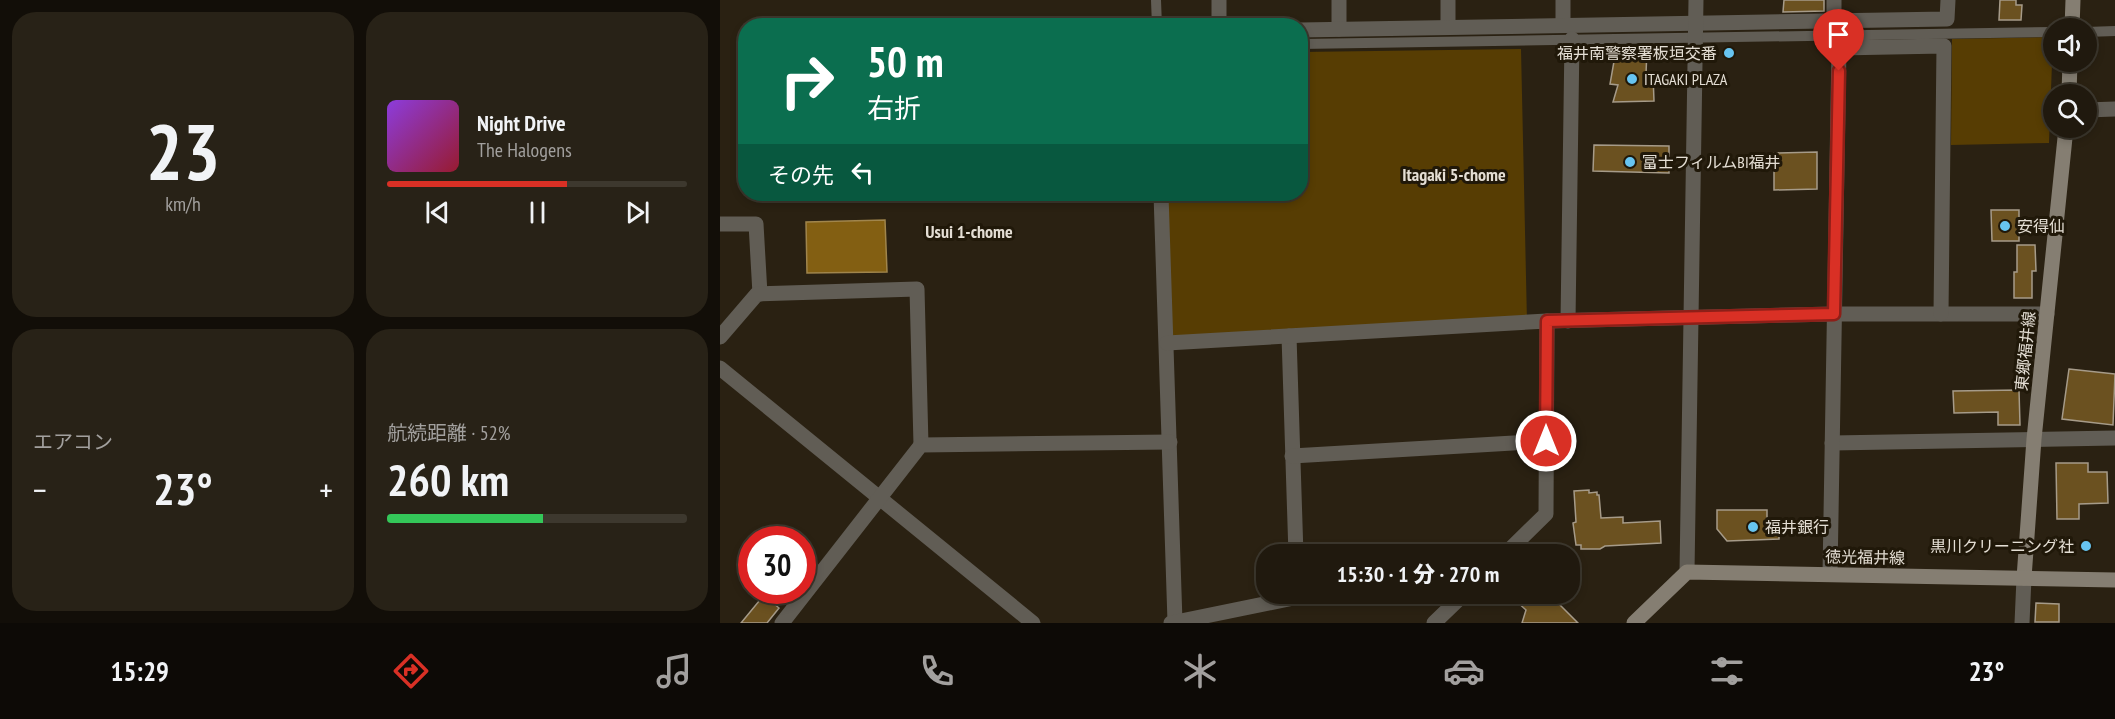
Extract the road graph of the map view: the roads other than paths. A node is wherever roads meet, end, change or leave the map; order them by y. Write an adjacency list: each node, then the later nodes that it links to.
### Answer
1 (1156, 0): 10 (street)
2 (1219, 0): 11 (street)
3 (1339, 0): 16 (street)
4 (1448, 0): 15 (street)
5 (1563, 0): 14 (street)
6 (1696, 0): 18 (street)
7 (1834, 0): 13 (street)
8 (1948, 0): 13 (street)
9 (2073, 0): 12 (main road)
10 (1157, 18)
11 (1220, 18)
12 (2072, 18)
13 (1834, 22): 18 (street)
14 (1563, 24): 15 (street); 18 (street)
15 (1448, 27): 16 (street)
16 (1339, 29): 17 (street)
17 (1308, 30)
18 (1696, 30): 20 (street); 22 (street); 33 (street)
19 (2115, 31): 21 (street)
20 (2043, 32)
21 (2097, 32)
22 (1572, 39): 23 (street); 35 (street)
23 (1308, 44)
24 (2115, 109): 25 (street)
25 (2097, 110)
26 (2065, 138): 32 (main road, 東郷福井線)
27 (1161, 201): 38 (street)
28 (720, 224): 29 (street)
29 (760, 294): 37 (street); 45 (street)
30 (1834, 314): 31 (street); 31 (street); 33 (street); 44 (street)
31 (1941, 314): 32 (street)
32 (2047, 314): 41 (main road, 東郷福井線)
33 (1691, 319): 35 (street); 50 (street)
34 (1547, 321): 35 (street); 36 (street); 42 (street)
35 (1568, 321)
36 (1288, 336): 38 (street); 46 (street)
37 (720, 337)
38 (1167, 343): 43 (street)
39 (720, 368): 47 (street)
40 (2115, 438): 41 (street)
41 (2034, 439): 44 (street); 52 (main road, 東郷福井線)
42 (1546, 441): 46 (street); 49 (street)
43 (1170, 442): 45 (street); 58 (street)
44 (1832, 443): 51 (street)
45 (921, 445): 47 (street)
46 (1292, 456): 48 (street)
47 (879, 497): 56 (street); 57 (street)
48 (1296, 544)
49 (1515, 544)
50 (1687, 572): 51 (main road, 徳光福井線); 60 (main road)
51 (1830, 574): 52 (main road, 徳光福井線)
52 (2024, 578): 53 (main road, 徳光福井線); 61 (street)
53 (2115, 580)
54 (1260, 604): 58 (street)
55 (1454, 604): 59 (street)
56 (782, 623)
57 (1033, 623)
58 (1173, 623)
59 (1434, 623)
60 (1634, 623)
61 (2022, 623)

